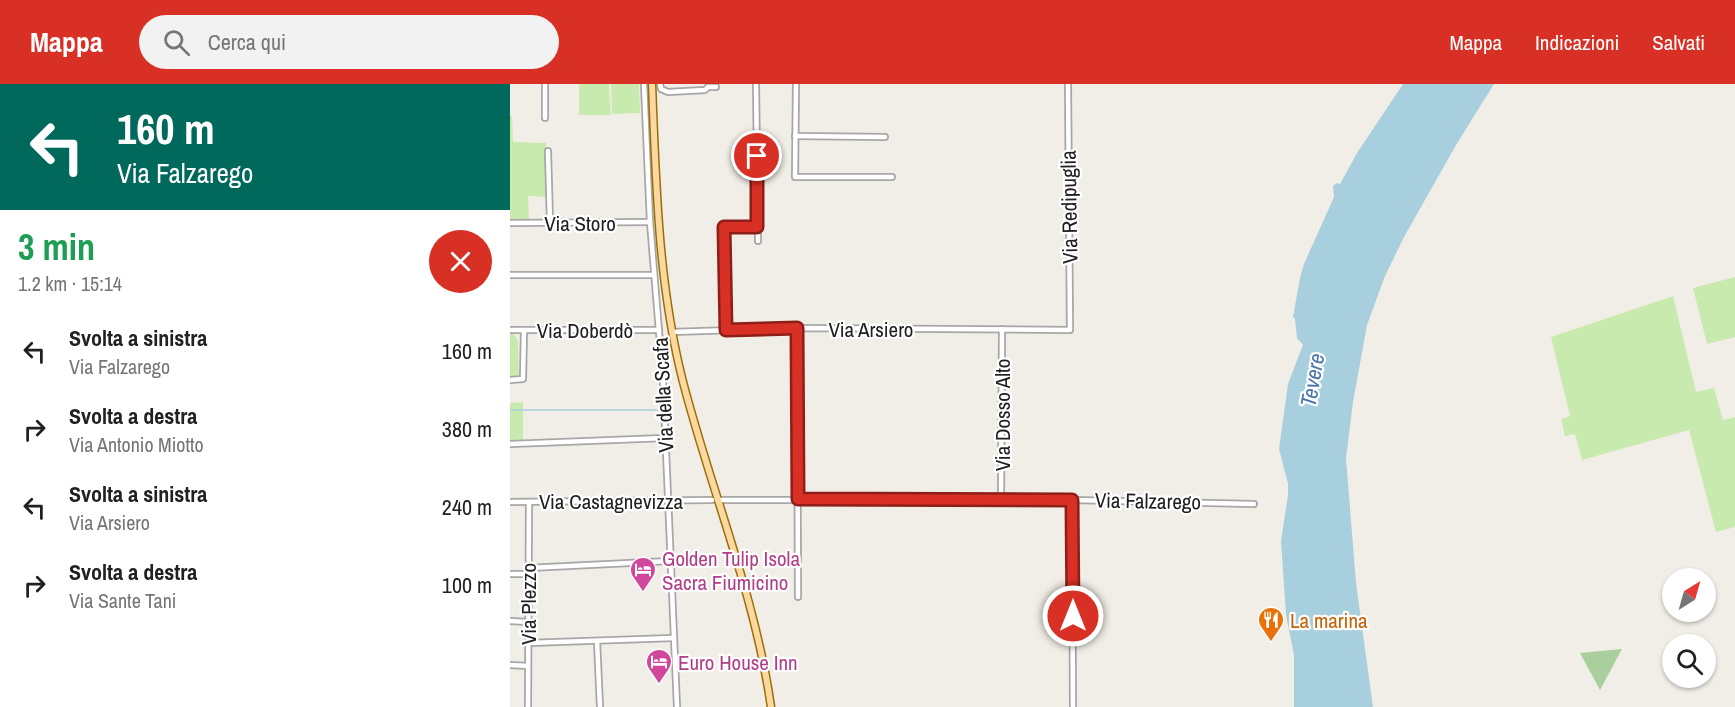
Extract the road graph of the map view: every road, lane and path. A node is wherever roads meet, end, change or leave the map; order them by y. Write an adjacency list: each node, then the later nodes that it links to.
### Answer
1 (545, 84): 9 (street)
2 (644, 84): 14 (street, Via della Scafa)
3 (652, 84): 28 (main road)
4 (660, 84): 8 (street)
5 (756, 84): 17 (street)
6 (796, 84): 10 (street)
7 (1068, 84): 27 (street, Via Redipuglia)
8 (716, 87)
9 (545, 118)
10 (795, 136): 11 (street); 13 (street)
11 (885, 137)
12 (548, 151): 15 (street)
13 (892, 177)
14 (650, 222): 15 (street, Via Storo); 20 (street, Via della Scafa)
15 (550, 223): 16 (street, Via Storo)
16 (510, 224)
17 (757, 227): 18 (street); 26 (street)
18 (758, 241)
19 (510, 275): 20 (street)
20 (653, 275): 25 (street, Via della Scafa)
21 (797, 328): 22 (street, Via Arsiero); 26 (street, Via Arsiero); 32 (street)
22 (1002, 329): 27 (street, Via Arsiero); 36 (street, Via Dosso Alto)
23 (510, 330): 24 (street, Via Doberdò)
24 (524, 330): 25 (street, Via Doberdò); 29 (street)
25 (659, 330): 30 (street, Via della Scafa)
26 (726, 330): 28 (street, Via Arsiero)
27 (1070, 330)
28 (672, 332): 33 (main road)
29 (510, 380)
30 (665, 438): 31 (street); 35 (street, Via della Scafa)
31 (510, 444)
32 (798, 499): 33 (street, Via Falzarego); 36 (street, Via Falzarego); 43 (street)
33 (715, 500): 35 (street, Via Castagnevizza); 54 (main road)
34 (1072, 500): 36 (street, Via Falzarego); 39 (street, Via Falzarego); 55 (street)
35 (668, 501): 38 (street, Via Castagnevizza); 40 (street, Via della Scafa)
36 (1001, 501)
37 (510, 502): 38 (street, Via Castagnevizza)
38 (529, 502): 41 (street, Via Plezzo)
39 (1254, 504)
40 (670, 561): 41 (street); 46 (street, Via della Scafa)
41 (528, 571): 42 (street); 45 (street, Via Plezzo)
42 (510, 574)
43 (798, 597)
44 (510, 621): 45 (street)
45 (528, 622): 48 (street, Via Plezzo)
46 (673, 638): 47 (street); 53 (street, Via della Scafa)
47 (597, 641): 48 (street); 52 (street)
48 (528, 644): 50 (street, Via Plezzo)
49 (510, 665): 50 (street)
50 (528, 666): 51 (street, Via Plezzo)
51 (528, 707)
52 (600, 707)
53 (677, 707)
54 (771, 707)
55 (1073, 707)

